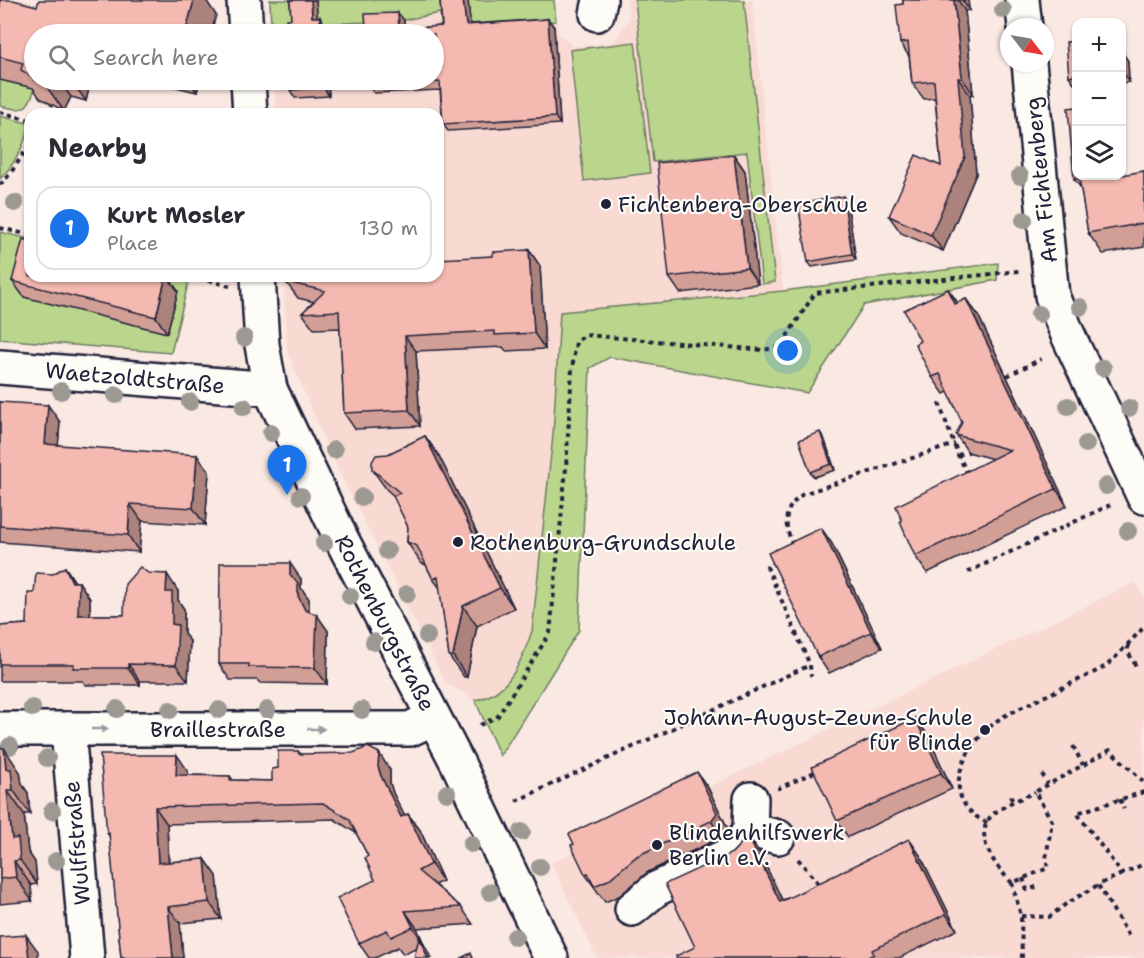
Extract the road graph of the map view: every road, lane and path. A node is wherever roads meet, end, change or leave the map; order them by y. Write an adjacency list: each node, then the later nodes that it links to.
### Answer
1 (244, 0): 4 (street)
2 (1022, 0): 3 (street)
3 (1024, 18)
4 (245, 24)
5 (1030, 72): 27 (street, Am Fichtenberg)
6 (249, 90): 9 (street)
7 (52, 104): 8 (path)
8 (50, 108)
9 (250, 108)
10 (0, 112): 11 (path)
11 (24, 118)
12 (24, 153): 13 (path)
13 (0, 185)
14 (0, 228): 15 (path)
15 (24, 234)
16 (1019, 271): 38 (path)
17 (247, 282): 21 (street, Rothenburgstraße)
18 (1041, 359): 20 (path)
19 (0, 367): 21 (street, Waetzoldtstraße)
20 (1007, 376)
21 (270, 389): 37 (street, Rothenburgstraße)
22 (939, 403): 23 (path)
23 (955, 444): 25 (path); 29 (path)
24 (972, 450): 25 (path)
25 (958, 455): 26 (path)
26 (971, 480)
27 (1144, 496)
28 (1110, 505): 31 (path)
29 (797, 552)
30 (777, 562): 34 (path)
31 (968, 572)
32 (1144, 627): 33 (path)
33 (1128, 644): 35 (path); 55 (path)
34 (810, 665): 36 (path); 51 (path)
35 (1137, 668)
36 (811, 676)
37 (433, 718): 40 (street, Braillestraße, one-way to 37); 67 (street, Rothenburgstraße)
38 (480, 725)
39 (0, 729): 40 (street, Braillestraße)
40 (68, 729): 66 (street, Wulffstraße)
41 (1073, 746): 42 (path)
42 (1083, 765): 45 (path); 46 (path)
43 (821, 770): 54 (path)
44 (1042, 774): 46 (path)
45 (1144, 782)
46 (1047, 784): 47 (path)
47 (1035, 792): 52 (path); 58 (path)
48 (1144, 792): 50 (path)
49 (1010, 796): 52 (path)
50 (1120, 799): 53 (path); 57 (path)
51 (516, 801)
52 (1014, 803): 55 (path)
53 (1124, 809)
54 (760, 822): 62 (path); 63 (street)
55 (987, 823): 59 (path)
56 (1144, 864): 57 (path)
57 (1122, 874): 60 (path)
58 (1023, 878): 59 (path); 61 (path)
59 (1012, 883): 64 (path)
60 (1098, 885): 64 (path); 65 (path)
61 (1039, 886)
62 (824, 889)
63 (632, 909)
64 (1020, 916): 68 (path)
65 (1130, 938)
66 (87, 958)
67 (551, 958)
68 (1022, 958)

